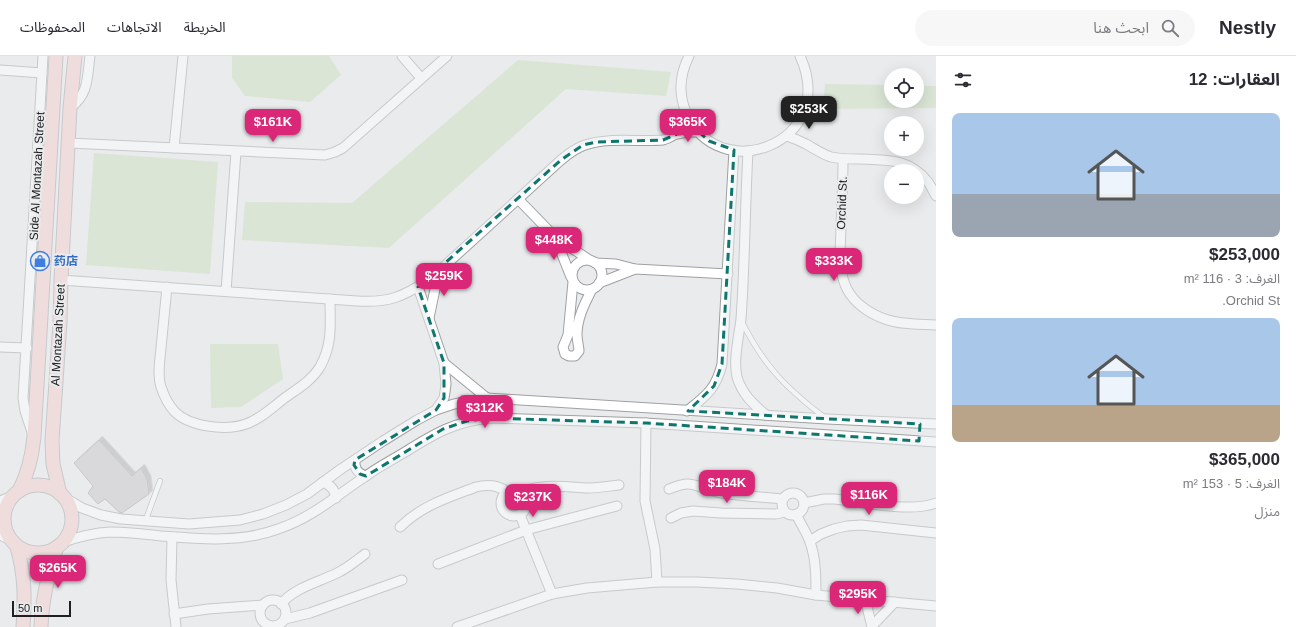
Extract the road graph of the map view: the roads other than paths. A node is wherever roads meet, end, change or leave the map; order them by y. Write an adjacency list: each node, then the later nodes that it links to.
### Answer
1 (43, 56): 11 (street, Side Al Montazah Street)
2 (56, 56): 13 (street, Al Montazah Street)
3 (75, 56): 14 (street, Al Montazah Street)
4 (90, 56): 14 (street)
5 (183, 56): 22 (street)
6 (402, 56): 12 (street)
7 (447, 56): 12 (street)
8 (689, 56): 15 (street)
9 (800, 56): 16 (street)
10 (0, 70): 11 (street)
11 (42, 73): 47 (street, Side Al Montazah Street)
12 (421, 78): 25 (street)
13 (52, 107): 14 (street); 43 (street, Al Montazah Street)
14 (70, 108): 20 (street, Al Montazah Street)
15 (688, 117): 17 (street); 18 (street)
16 (795, 128): 19 (street); 21 (street)
17 (699, 132): 18 (street); 23 (street)
18 (677, 134): 28 (street)
19 (787, 136): 21 (street); 24 (street)
20 (69, 143): 22 (street); 34 (street, Al Montazah Street)
21 (807, 145): 26 (street)
22 (174, 148): 25 (street)
23 (734, 150): 24 (street); 33 (street)
24 (748, 151): 42 (street)
25 (236, 152): 39 (street)
26 (844, 159): 27 (street); 45 (street, Orchid St.)
27 (936, 196)
28 (518, 198): 29 (street); 32 (street)
29 (555, 237): 30 (street); 35 (street)
30 (593, 262): 31 (street); 35 (street); 36 (street)
31 (636, 269): 33 (street); 36 (street)
32 (439, 270): 38 (street); 41 (street)
33 (728, 274): 51 (street)
34 (61, 280): 37 (street); 44 (street, Al Montazah Street)
35 (573, 280): 36 (street); 36 (street)
36 (595, 286)
37 (167, 287): 39 (street); 40 (street)
38 (418, 287): 40 (street); 41 (street)
39 (226, 291): 40 (street)
40 (330, 299)
41 (429, 319): 48 (street)
42 (741, 319): 52 (street); 53 (lane)
43 (41, 322): 44 (street); 57 (street, Al Montazah Street)
44 (60, 322): 69 (street, Al Montazah Street)
45 (936, 325)
46 (0, 347): 47 (street)
47 (27, 348): 57 (street, Side Al Montazah Street)
48 (444, 363): 49 (street); 50 (street)
49 (487, 398): 50 (street); 51 (street)
50 (436, 410): 60 (street)
51 (687, 411): 52 (street)
52 (766, 415): 53 (street)
53 (827, 419): 55 (street)
54 (646, 423): 58 (street); 61 (street); 91 (street)
55 (920, 424): 56 (street); 58 (street)
56 (936, 424)
57 (34, 438): 68 (street, Al Montazah Street)
58 (919, 441): 59 (street)
59 (936, 442)
60 (355, 460): 61 (street); 63 (street)
61 (366, 476): 70 (street)
62 (160, 481): 80 (lane)
63 (323, 482): 70 (street); 80 (street)
64 (619, 485): 67 (street)
65 (669, 489): 71 (street)
66 (508, 492): 67 (street); 78 (street); 81 (street)
67 (521, 492): 78 (street)
68 (16, 494): 69 (street); 72 (street); 85 (street)
69 (62, 496): 80 (street); 87 (street)
70 (336, 498): 84 (street)
71 (783, 498): 73 (street); 76 (street)
72 (0, 501)
73 (804, 503): 74 (street); 77 (street)
74 (936, 503)
75 (617, 506): 82 (street)
76 (785, 512): 77 (street); 79 (street)
77 (796, 514): 86 (street)
78 (520, 515): 82 (street)
79 (670, 518)
80 (144, 522)
81 (400, 527)
82 (526, 530): 89 (street); 92 (street)
83 (936, 533): 86 (street)
84 (172, 537): 87 (street); 99 (street)
85 (10, 541): 87 (street); 102 (street)
86 (810, 541): 93 (street)
87 (60, 545): 100 (street)
88 (365, 554): 96 (street)
89 (438, 564)
90 (402, 580): 101 (street)
91 (657, 582): 92 (street); 93 (street)
92 (552, 594): 104 (street)
93 (816, 595): 94 (street)
94 (864, 599): 95 (street); 105 (street)
95 (895, 602): 98 (street); 105 (street)
96 (281, 604): 97 (street); 101 (street)
97 (263, 605): 99 (street); 101 (street)
98 (936, 606)
99 (174, 614): 103 (street)
100 (43, 624)
101 (276, 625)
102 (24, 627)
103 (176, 627)
104 (457, 627)
105 (872, 627)

